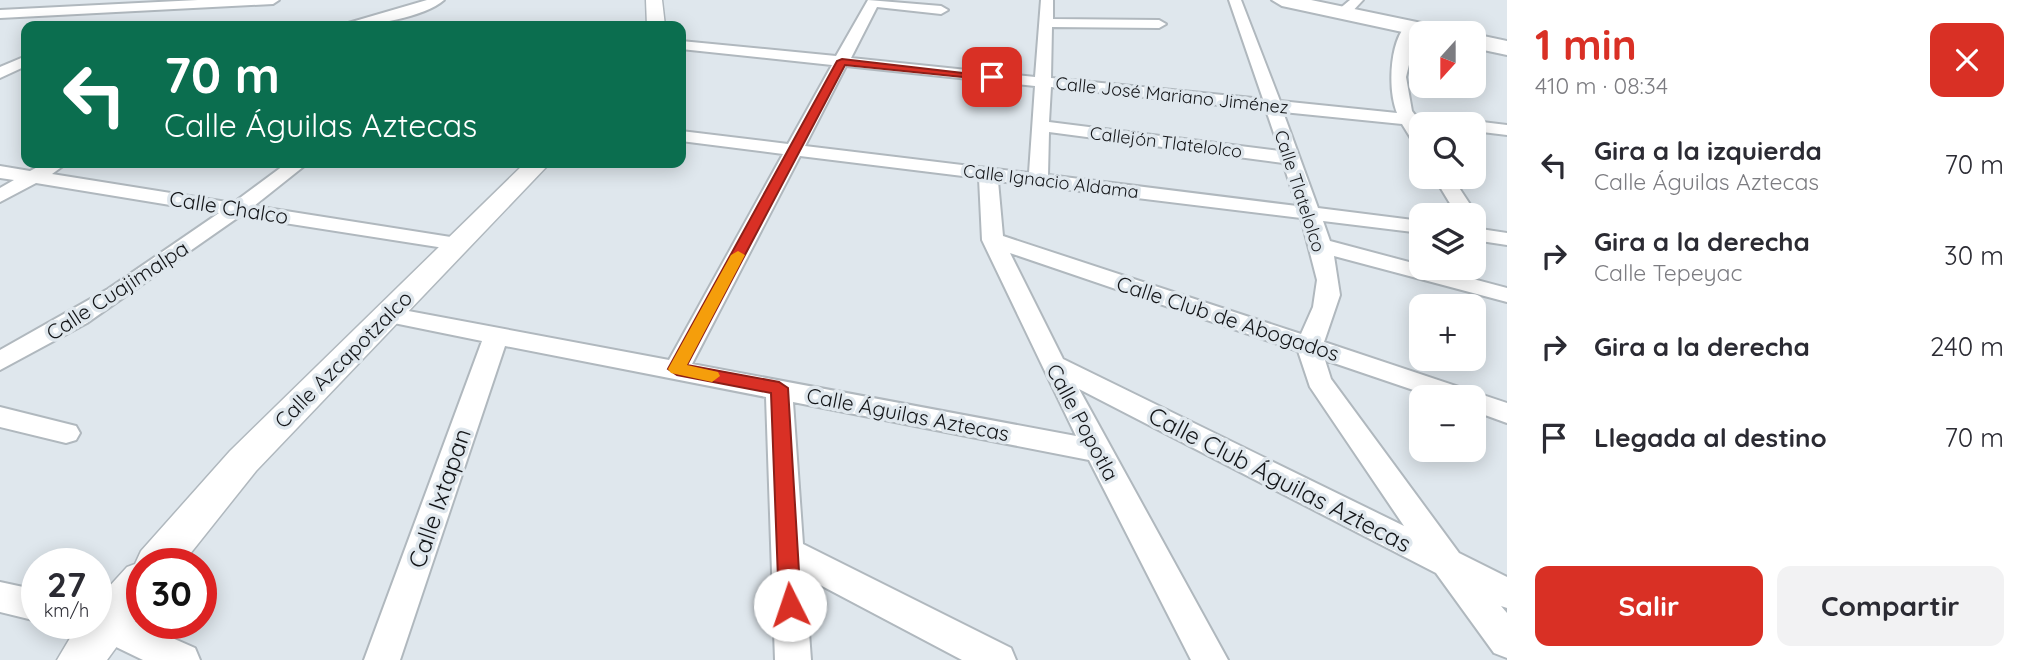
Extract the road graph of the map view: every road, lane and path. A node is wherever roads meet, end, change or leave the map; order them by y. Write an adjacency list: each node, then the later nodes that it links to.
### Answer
1 (66, 0): 15 (street)
2 (144, 0): 13 (street)
3 (273, 0): 9 (street)
4 (438, 0): 19 (street)
5 (654, 0): 20 (street)
6 (1046, 0): 21 (street)
7 (1235, 0): 32 (street, Calle Tlatelolco)
8 (1282, 0): 12 (main road)
9 (247, 1): 11 (street)
10 (873, 1): 14 (street); 28 (street)
11 (205, 5): 13 (street); 18 (street)
12 (1350, 7): 23 (main road)
13 (129, 8): 15 (street); 17 (street)
14 (941, 10)
15 (41, 12): 16 (street)
16 (2, 15)
17 (102, 21)
18 (173, 21)
19 (367, 21)
20 (656, 21)
21 (1046, 23): 22 (street); 31 (street)
22 (1158, 24)
23 (1409, 27)
24 (1409, 30): 33 (street)
25 (1486, 44): 27 (main road)
26 (686, 45): 28 (street, Calle José Mariano Jiménez)
27 (1507, 48)
28 (842, 61): 31 (street, Calle José Mariano Jiménez); 39 (street)
29 (21, 62): 30 (street)
30 (0, 73)
31 (1043, 82): 32 (street, Calle José Mariano Jiménez); 35 (street)
32 (1273, 105): 33 (street, Calle José Mariano Jiménez); 40 (street, Calle Tlatelolco)
33 (1407, 119): 34 (street)
34 (1409, 122)
35 (1041, 126): 40 (street, Callejón Tlatelolco); 47 (street)
36 (1486, 127): 37 (street)
37 (1507, 130)
38 (686, 137): 39 (street, Calle Ignacio Aldama)
39 (794, 150): 45 (street, Calle Ignacio Aldama); 63 (street)
40 (1291, 158): 50 (street, Calle Tlatelolco)
41 (49, 168): 46 (street)
42 (292, 168): 49 (street, Calle Cuajimalpa)
43 (533, 168): 55 (street, Calle Azcapotzalco)
44 (0, 173): 46 (street, Calle Chalco)
45 (988, 173): 47 (street, Calle Ignacio Aldama); 54 (street, Calle Popotla)
46 (34, 177): 48 (street); 49 (street, Calle Chalco)
47 (1038, 179): 50 (street, Calle Ignacio Aldama)
48 (0, 196)
49 (237, 208): 55 (street, Calle Chalco); 61 (street, Calle Cuajimalpa)
50 (1309, 212): 51 (street, Calle Ignacio Aldama); 56 (street, Calle Tlatelolco)
51 (1409, 226)
52 (1486, 234): 53 (street)
53 (1507, 239)
54 (993, 240): 60 (street, Calle Club de Abogados); 62 (street, Calle Popotla)
55 (457, 244): 58 (street, Calle Azcapotzalco)
56 (1318, 245): 57 (street); 60 (street, Calle Tlatelolco)
57 (1507, 295)
58 (387, 315): 59 (street, Calle Águilas Aztecas); 71 (street, Calle Azcapotzalco)
59 (496, 336): 63 (street, Calle Águilas Aztecas); 84 (street, Calle Ixtapan)
60 (1309, 344): 64 (street, Calle Club de Abogados); 73 (street)
61 (0, 360)
62 (1053, 365): 70 (street, Calle Popotla); 73 (street, Calle Club Águilas Aztecas)
63 (677, 369): 65 (street, Calle Águilas Aztecas)
64 (1427, 385)
65 (779, 388): 70 (street, Calle Águilas Aztecas); 72 (street)
66 (1486, 405): 67 (street)
67 (1507, 413)
68 (0, 417): 69 (street)
69 (66, 433)
70 (1098, 451): 87 (street, Calle Popotla)
71 (170, 548)
72 (787, 551): 85 (street); 86 (street)
73 (1448, 564): 74 (street, Calle Club Águilas Aztecas); 81 (street)
74 (1507, 593)
75 (126, 596): 78 (street)
76 (0, 597): 77 (street)
77 (21, 602)
78 (112, 610)
79 (112, 628): 83 (street)
80 (91, 639): 82 (street)
81 (1507, 641)
82 (80, 660)
83 (182, 660)
84 (382, 660)
85 (793, 660)
86 (998, 660)
87 (1210, 660)

